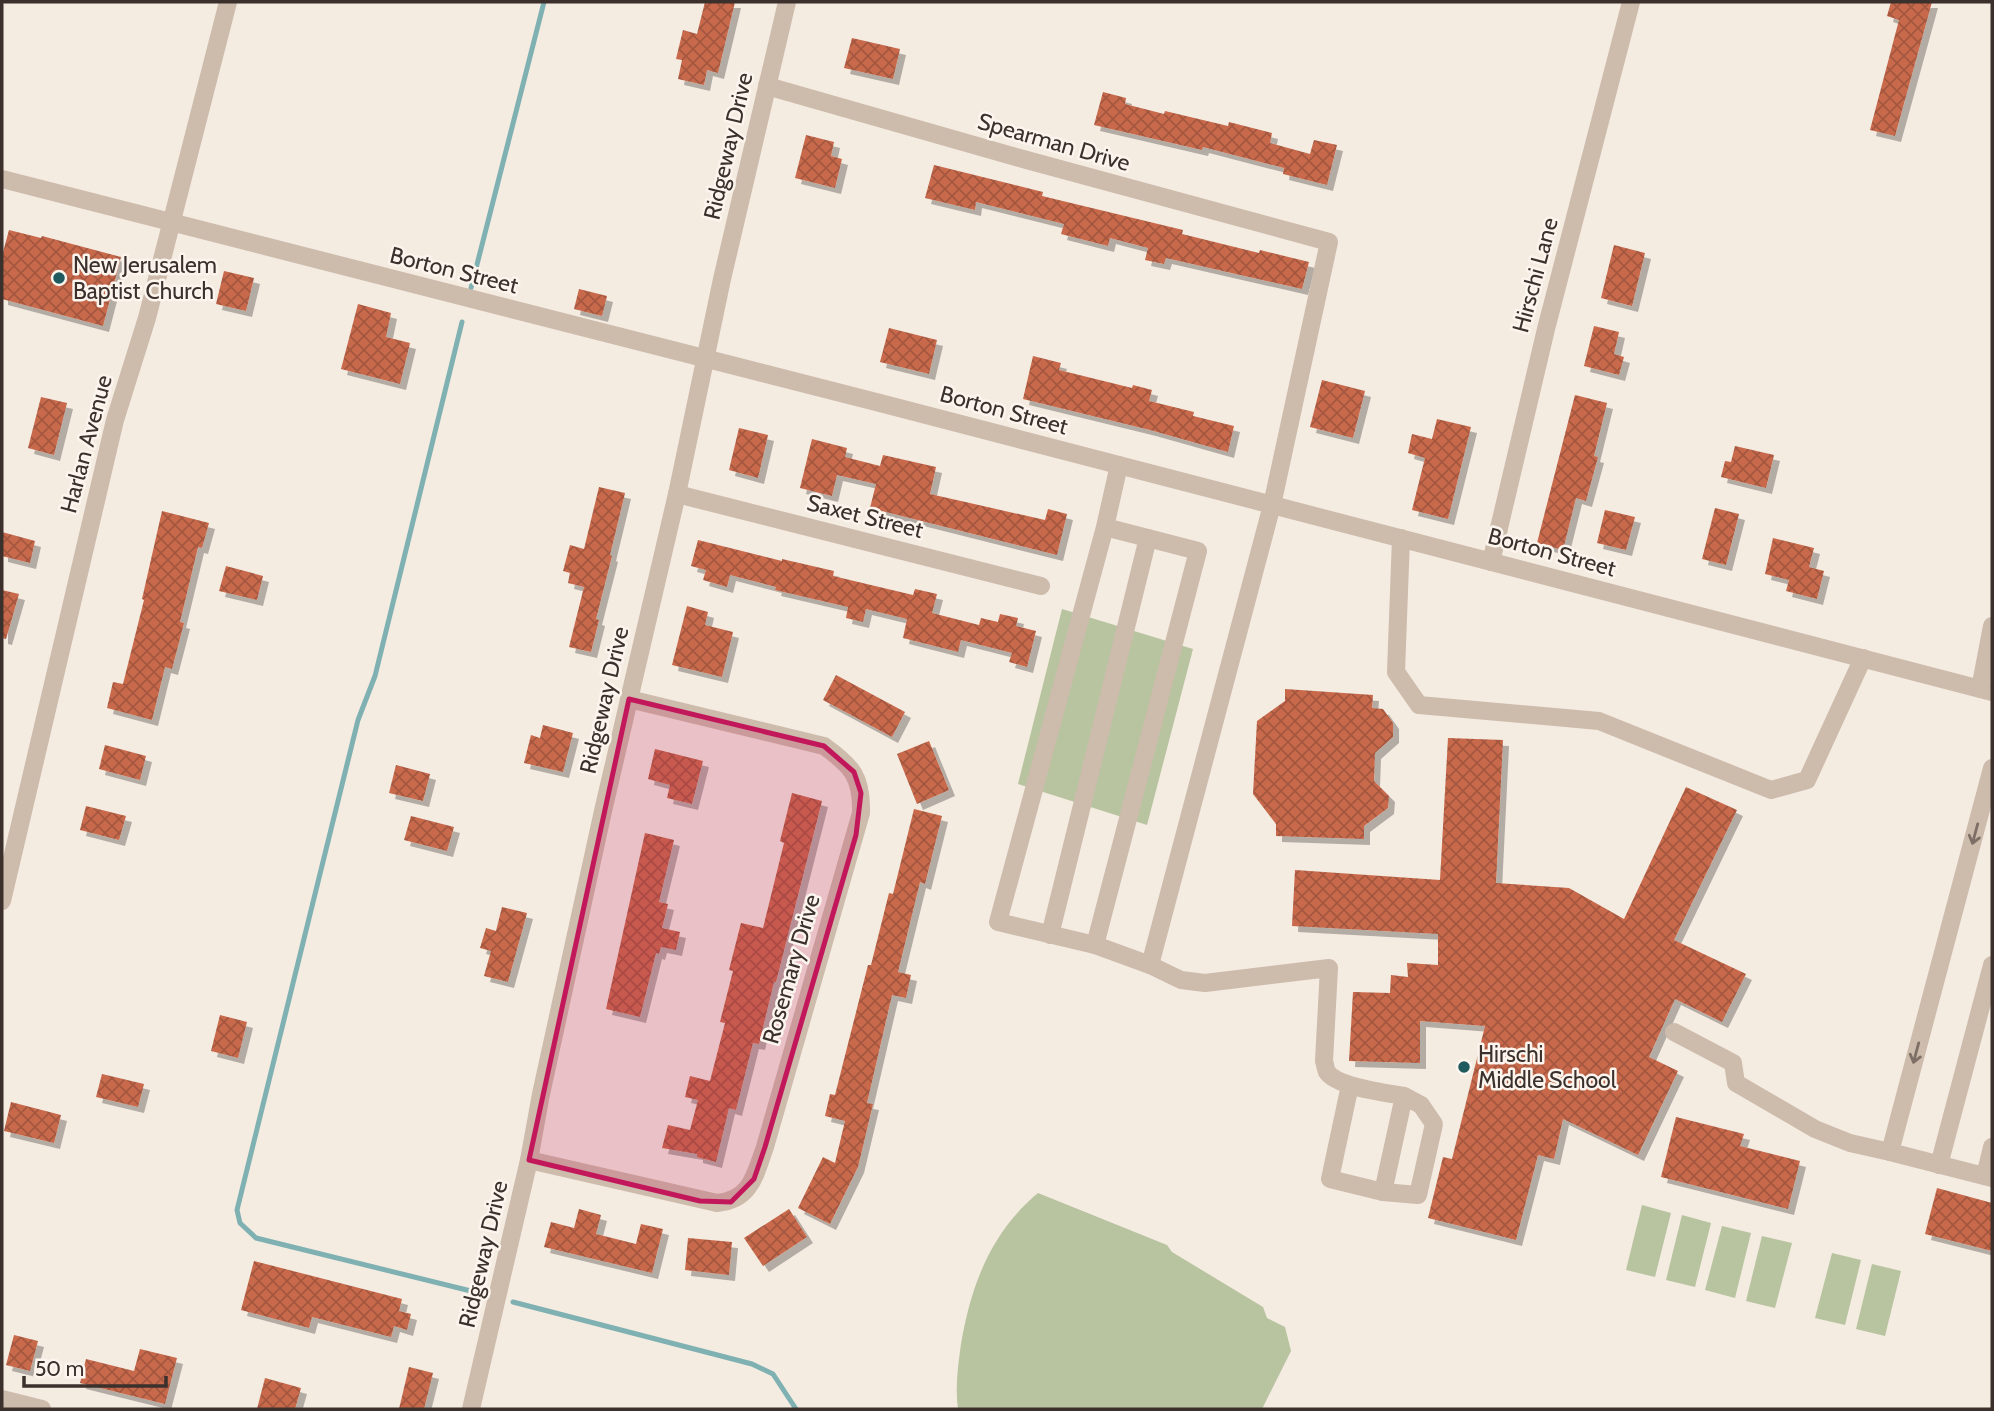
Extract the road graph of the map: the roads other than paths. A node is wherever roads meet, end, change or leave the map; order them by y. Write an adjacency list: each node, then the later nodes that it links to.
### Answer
1 (228, 2): 6 (street, Harlan Avenue)
2 (787, 2): 4 (street, Ridgeway Drive)
3 (1631, 2): 14 (street, Hirschi Lane)
4 (767, 86): 7 (street, Ridgeway Drive); 10 (street, Spearman Drive)
5 (2, 179): 6 (street, Borton Street)
6 (171, 222): 7 (street, Borton Street); 21 (street, Harlan Avenue)
7 (706, 359): 8 (street, Borton Street); 9 (street, Ridgeway Drive)
8 (1119, 465): 10 (street, Borton Street); 11 (street)
9 (677, 494): 15 (street, Saxet Street); 19 (street, Ridgeway Drive)
10 (1272, 505): 13 (street, Borton Street); 24 (street)
11 (1105, 527): 12 (street); 22 (street)
12 (1148, 538): 22 (street); 23 (street)
13 (1401, 538): 14 (street, Borton Street); 17 (street)
14 (1491, 562): 17 (street, Borton Street)
15 (1041, 586)
16 (1992, 626): 18 (street)
17 (1863, 659): 18 (street, Borton Street)
18 (1986, 690)
19 (629, 699): 31 (street, Ridgeway Drive); 31 (street, Rosemary Drive)
20 (1992, 768): 30 (street, one-way to 30)
21 (2, 901)
22 (1050, 934): 23 (street)
23 (1094, 945): 24 (street)
24 (1150, 965): 27 (street)
25 (1992, 965): 32 (street)
26 (1674, 1032): 30 (street)
27 (1350, 1085): 28 (street); 34 (street)
28 (1404, 1096): 34 (street); 34 (street)
29 (1992, 1147): 33 (street)
30 (1889, 1152): 32 (street)
31 (529, 1160): 37 (street, Ridgeway Drive)
32 (1939, 1165): 33 (street)
33 (1988, 1177)
34 (1383, 1192)
35 (2, 1399): 36 (street)
36 (42, 1409)
37 (471, 1409)

